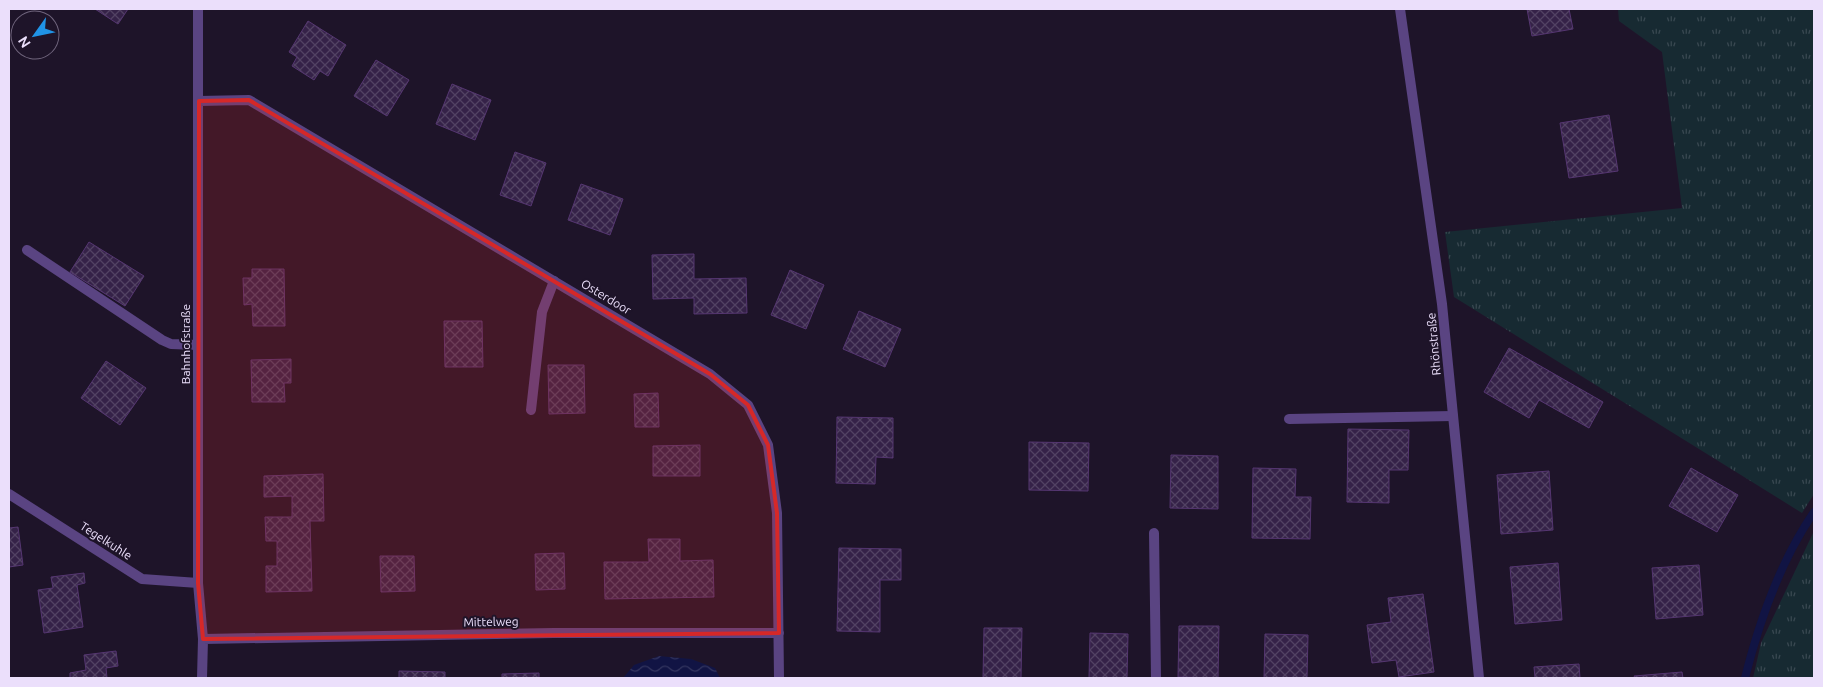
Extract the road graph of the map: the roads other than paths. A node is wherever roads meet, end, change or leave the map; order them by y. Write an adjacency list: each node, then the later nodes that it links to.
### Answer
1 (198, 9): 3 (street, Bahnhofstraße)
2 (1400, 9): 8 (street, Rhönstraße)
3 (199, 101): 5 (street, Osterdoor); 6 (street, Bahnhofstraße)
4 (27, 250): 6 (street)
5 (554, 281): 7 (street); 13 (street, Osterdoor)
6 (198, 345): 12 (street, Bahnhofstraße)
7 (531, 410)
8 (1453, 416): 9 (street); 18 (street, Rhönstraße)
9 (1289, 419)
10 (9, 494): 12 (street, Tegelkuhle)
11 (1154, 533): 17 (street)
12 (198, 583): 14 (street, Bahnhofstraße)
13 (779, 633): 14 (street, Mittelweg); 16 (street, Osterdoor)
14 (203, 639): 15 (street, Bahnhofstraße)
15 (202, 678)
16 (779, 678)
17 (1156, 678)
18 (1478, 678)

